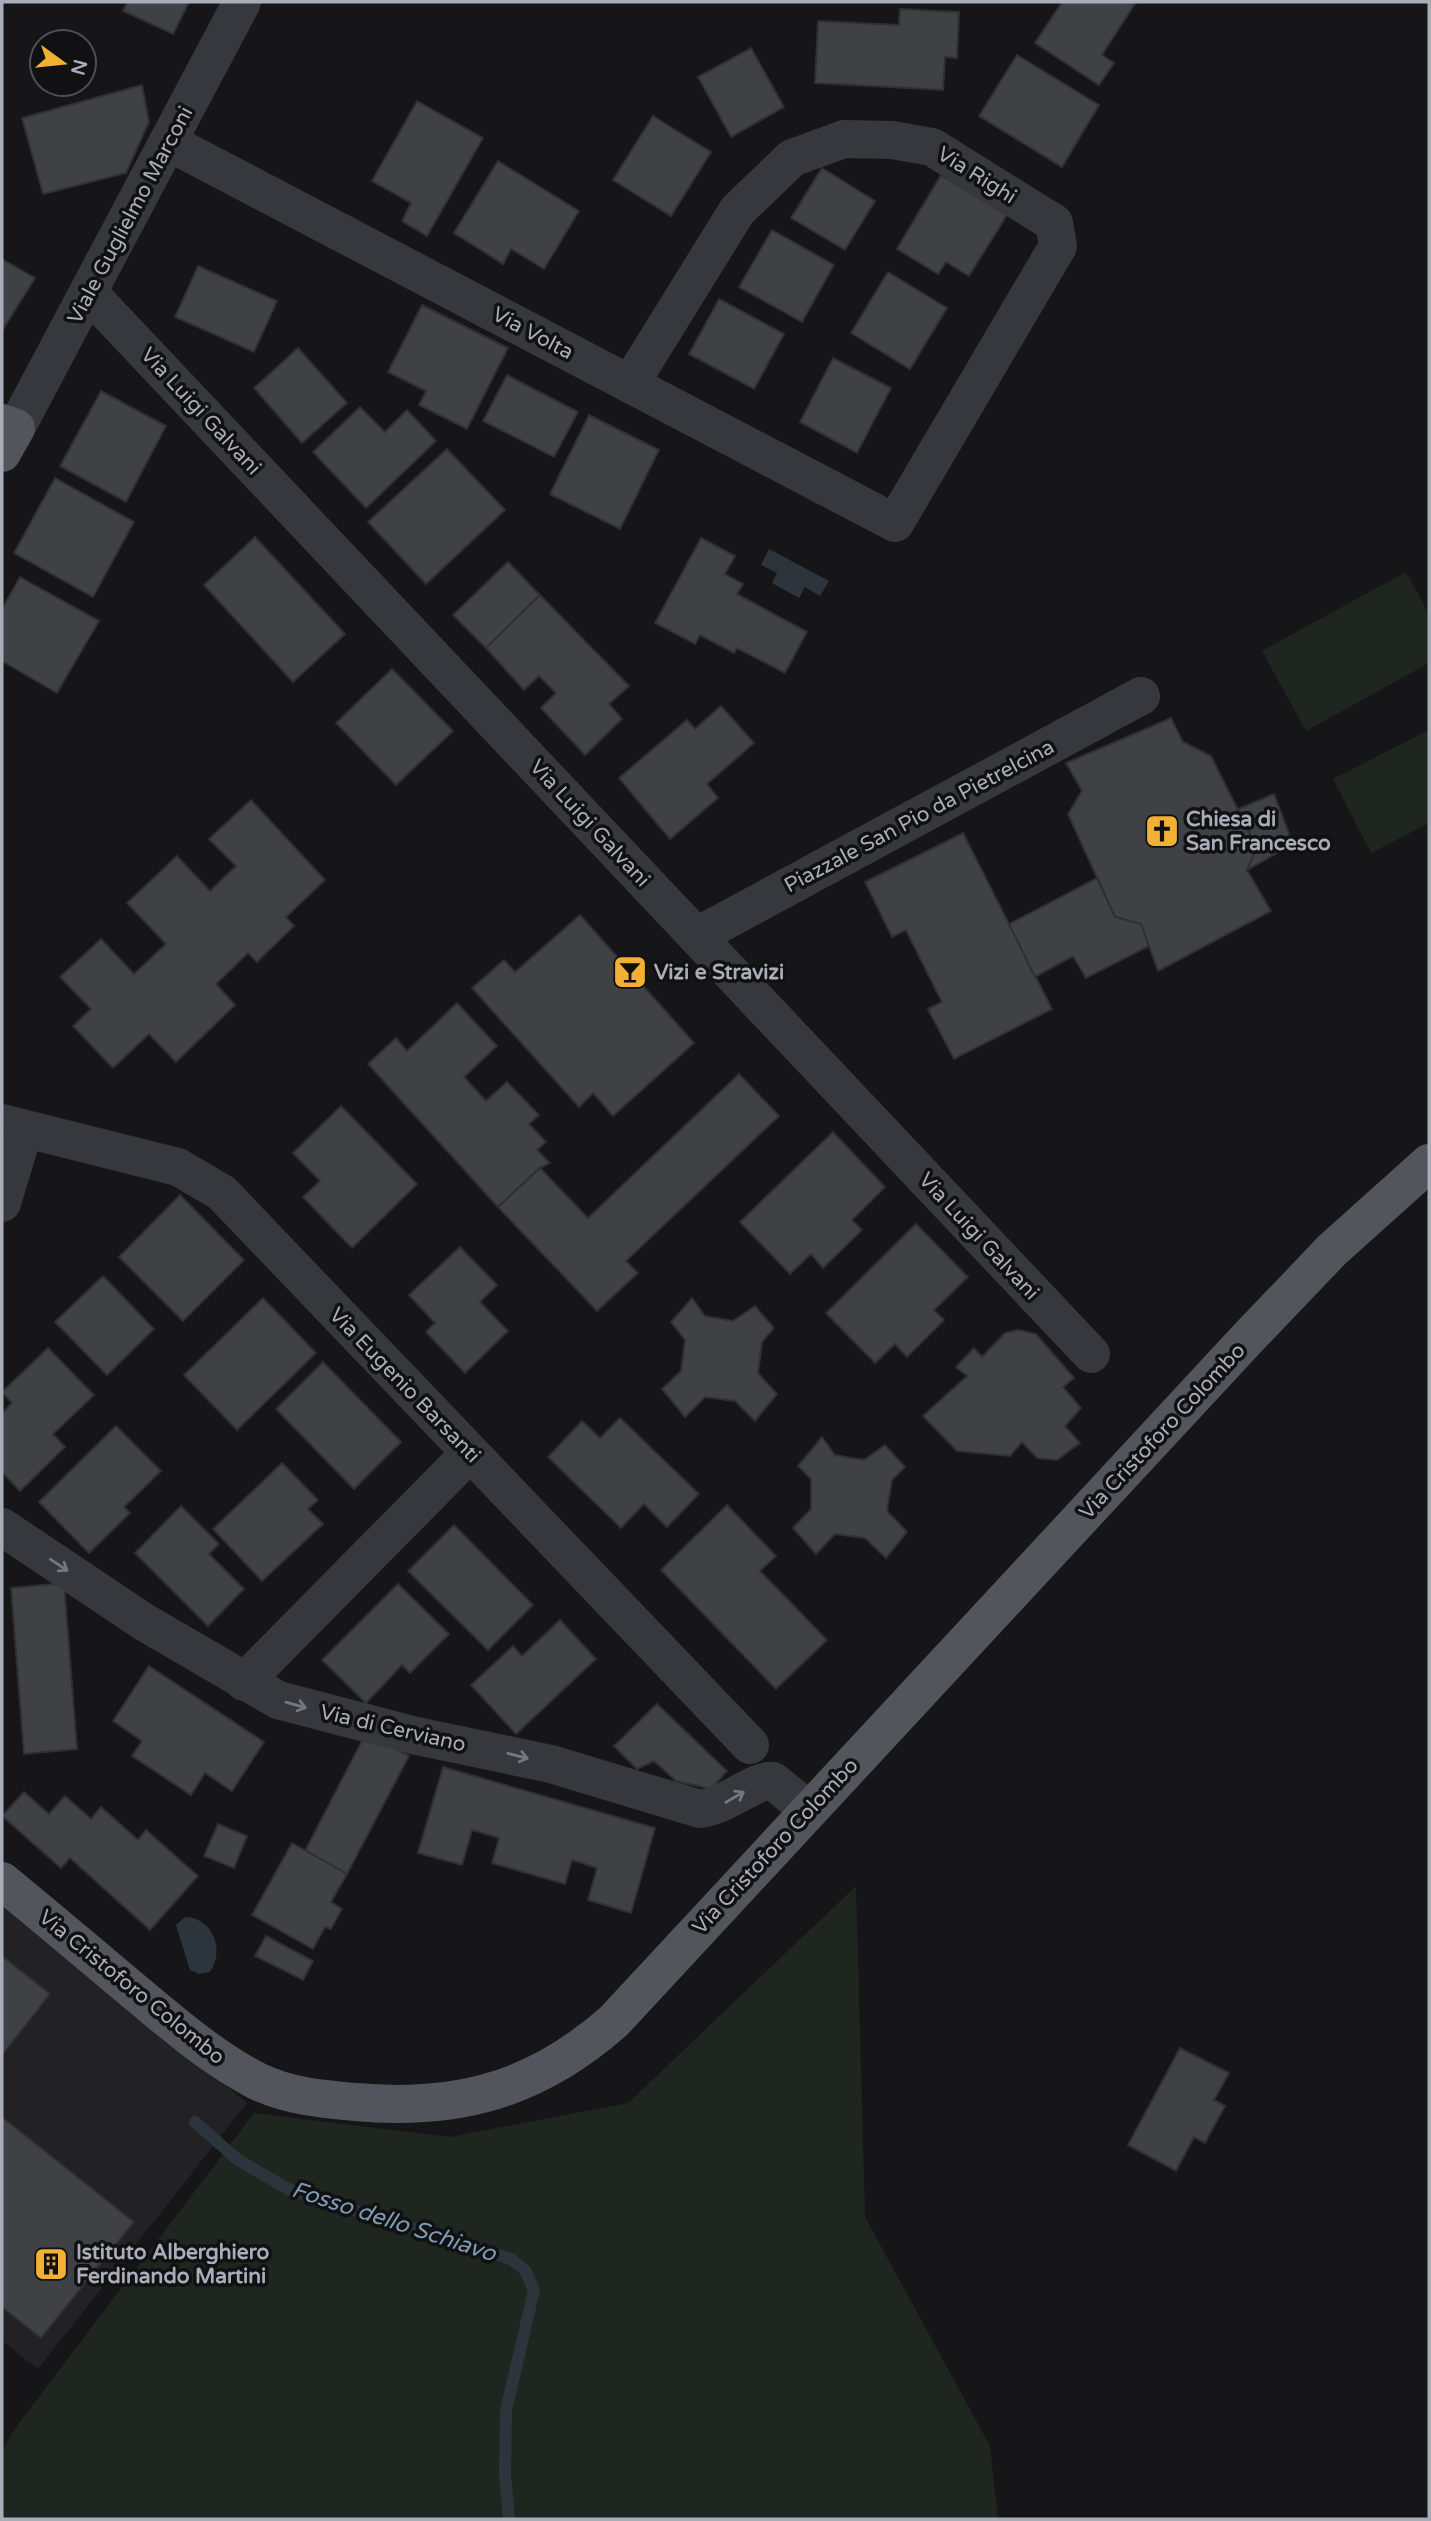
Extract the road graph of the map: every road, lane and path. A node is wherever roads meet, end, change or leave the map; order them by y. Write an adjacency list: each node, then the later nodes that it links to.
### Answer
1 (242, 2): 2 (street, Viale Guglielmo Marconi)
2 (170, 143): 3 (street, Viale Guglielmo Marconi); 4 (street, Via Volta)
3 (89, 293): 5 (street, Viale Guglielmo Marconi); 8 (street, Via Luigi Galvani)
4 (630, 384): 6 (street, Via Volta); 6 (street, Via Righi)
5 (6, 435)
6 (895, 523)
7 (1141, 696): 8 (street, Piazzale San Pio da Pietrelcina)
8 (697, 936): 12 (street, Via Luigi Galvani)
9 (13, 1126): 11 (street); 13 (street, Via Eugenio Barsanti)
10 (1429, 1163): 17 (main road, Via Cristoforo Colombo)
11 (2, 1203)
12 (1091, 1354)
13 (470, 1453): 15 (street); 16 (street, Via Eugenio Barsanti)
14 (2, 1527): 15 (street, Via di Cerviano, one-way to 15)
15 (244, 1682): 17 (street, Via di Cerviano, one-way to 17)
16 (750, 1745)
17 (808, 1810): 18 (main road, Via Cristoforo Colombo)
18 (2, 1881)

